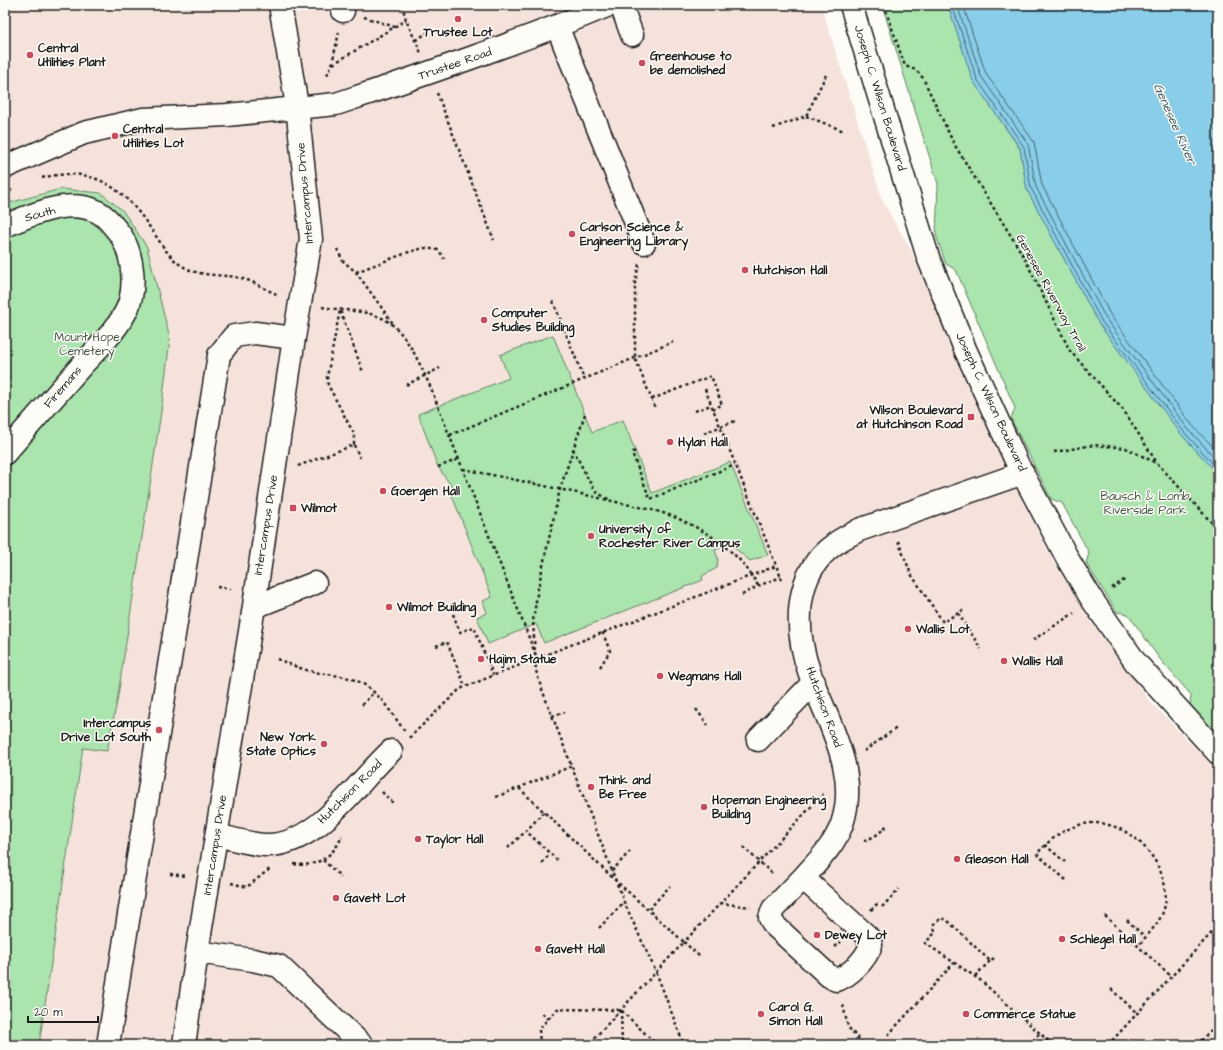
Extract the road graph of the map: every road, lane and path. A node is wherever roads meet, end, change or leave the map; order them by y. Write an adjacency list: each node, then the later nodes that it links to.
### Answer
1 (280, 5): 19 (street, Intercampus Drive)
2 (402, 5): 8 (path)
3 (609, 5): 9 (street, Trustee Road)
4 (621, 5): 12 (street)
5 (851, 5): 68 (street, Joseph C. Wilson Boulevard)
6 (884, 5): 63 (path, Genesee Riverway Trail)
7 (342, 8): 10 (path); 15 (path)
8 (406, 20): 10 (path); 13 (path)
9 (557, 26): 19 (street, Trustee Road); 30 (street)
10 (395, 27): 15 (path)
11 (430, 30): 13 (path)
12 (632, 35)
13 (416, 40): 14 (path)
14 (424, 58)
15 (332, 64): 16 (path)
16 (327, 75)
17 (826, 75): 20 (path)
18 (436, 89): 29 (path)
19 (297, 106): 23 (street, Trustee Road); 39 (street, Intercampus Drive)
20 (806, 116): 21 (path); 22 (path)
21 (773, 128)
22 (844, 131)
23 (5, 167)
24 (38, 179): 34 (path)
25 (19, 187): 26 (path)
26 (5, 193)
27 (76, 207): 28 (street, South); 60 (street, Firemans)
28 (5, 226)
29 (494, 240)
30 (644, 243): 41 (path)
31 (337, 249): 33 (path)
32 (444, 259): 33 (path)
33 (356, 272): 38 (path)
34 (284, 297)
35 (553, 301): 44 (path)
36 (317, 306): 37 (path)
37 (340, 310): 38 (path); 43 (path); 56 (path)
38 (395, 327): 55 (path)
39 (294, 338): 84 (street, Intercampus Drive); 172 (street)
40 (673, 342): 41 (path)
41 (635, 358): 44 (path); 47 (path)
42 (440, 368): 45 (path, bridge)
43 (363, 372)
44 (584, 379): 55 (path)
45 (406, 385)
46 (705, 389): 48 (path)
47 (652, 399): 49 (path); 50 (path)
48 (711, 405): 50 (path); 51 (path)
49 (655, 408)
50 (713, 409): 64 (path)
51 (695, 411)
52 (585, 414): 57 (path)
53 (735, 421): 54 (path, bridge)
54 (704, 433)
55 (450, 435): 62 (path)
56 (354, 445): 61 (path); 65 (path)
57 (573, 448): 69 (path); 70 (path)
58 (635, 451): 64 (path)
59 (1054, 452): 63 (path)
60 (5, 453)
61 (360, 458)
62 (459, 459): 66 (path); 67 (path)
63 (1157, 463): 71 (path, Genesee Riverway Trail)
64 (735, 465): 73 (path)
65 (298, 467)
66 (438, 467)
67 (463, 469): 69 (path); 93 (path)
68 (1023, 473): 97 (street, Hutchison Road); 110 (street, Joseph C. Wilson Boulevard)
69 (560, 489): 70 (path); 93 (path)
70 (612, 501): 74 (path)
71 (1218, 526)
72 (898, 539): 87 (path)
73 (776, 566): 74 (path); 75 (path)
74 (752, 575): 79 (path); 89 (path)
75 (781, 577): 78 (path); 79 (path)
76 (1127, 578): 82 (path)
77 (315, 583): 84 (street)
78 (784, 584)
79 (758, 586): 83 (path)
80 (218, 587): 81 (path)
81 (231, 589)
82 (1111, 589)
83 (742, 595)
84 (254, 607): 120 (street, Intercampus Drive)
85 (963, 610): 87 (path)
86 (1078, 611): 90 (path)
87 (958, 613): 92 (path)
88 (453, 614): 96 (path)
89 (602, 631): 93 (path); 95 (path)
90 (1033, 640)
91 (436, 646): 98 (path)
92 (981, 649)
93 (536, 658): 96 (path); 103 (path)
94 (277, 659): 99 (path)
95 (600, 667)
96 (494, 675): 98 (path)
97 (814, 682): 107 (street); 137 (street, Hutchison Road)
98 (465, 686): 106 (path)
99 (374, 692): 100 (path); 106 (path)
100 (362, 705)
101 (696, 709): 104 (path)
102 (565, 712): 103 (path)
103 (552, 716): 111 (path)
104 (708, 726)
105 (898, 727): 109 (path)
106 (410, 737): 108 (path)
107 (758, 740)
108 (391, 751): 120 (street, Hutchison Road)
109 (861, 752)
110 (1218, 753)
111 (572, 766): 113 (path); 132 (path)
112 (377, 788): 116 (path)
113 (519, 788): 115 (path); 117 (path)
114 (828, 789): 129 (path)
115 (496, 797)
116 (393, 803)
117 (544, 812): 119 (path); 139 (path)
118 (887, 825): 121 (path)
119 (526, 831): 124 (path); 126 (path)
120 (217, 835): 154 (street, Intercampus Drive)
121 (864, 840)
122 (1045, 844): 130 (path); 138 (path); 151 (path)
123 (743, 847): 129 (path)
124 (508, 848)
125 (631, 850): 132 (path)
126 (550, 854): 128 (path); 131 (path)
127 (322, 860): 135 (path)
128 (557, 860)
129 (759, 861): 136 (path); 143 (path)
130 (1064, 862)
131 (542, 863)
132 (612, 871): 139 (path)
133 (170, 874): 134 (path)
134 (189, 877)
135 (341, 877)
136 (776, 877)
137 (803, 878): 137 (street, Hutchison Road)
138 (1066, 880)
139 (616, 881): 142 (path); 146 (path)
140 (670, 886): 146 (path)
141 (899, 889): 144 (path)
142 (624, 902): 150 (path); 159 (path)
143 (720, 903): 145 (path); 152 (path)
144 (882, 907)
145 (756, 908)
146 (649, 909): 152 (path)
147 (1105, 916): 153 (path)
148 (1127, 920): 151 (path)
149 (1218, 926): 161 (path)
150 (599, 928)
151 (1145, 938): 153 (path)
152 (684, 942): 155 (path); 159 (path)
153 (1138, 946): 161 (path)
154 (197, 952): 171 (street); 173 (street, Intercampus Drive)
155 (699, 956)
156 (994, 958): 157 (path)
157 (990, 962): 158 (path); 160 (path)
158 (954, 963): 160 (path); 170 (path)
159 (656, 972): 164 (path); 178 (path)
160 (975, 976): 169 (path)
161 (1172, 977): 166 (path)
162 (1111, 989): 166 (path)
163 (843, 1006): 179 (path)
164 (621, 1010): 167 (path); 175 (path); 176 (path); 177 (path)
165 (542, 1013): 167 (path)
166 (1138, 1014): 183 (path)
167 (548, 1019): 174 (path)
168 (1218, 1023): 184 (path)
169 (1040, 1033): 180 (path); 181 (path); 182 (path)
170 (888, 1035)
171 (355, 1043)
172 (108, 1045)
173 (184, 1045)
174 (540, 1045)
175 (588, 1045)
176 (622, 1045)
177 (657, 1045)
178 (684, 1045)
179 (864, 1045)
180 (1029, 1045)
181 (1053, 1045)
182 (1058, 1045)
183 (1108, 1045)
184 (1197, 1045)

